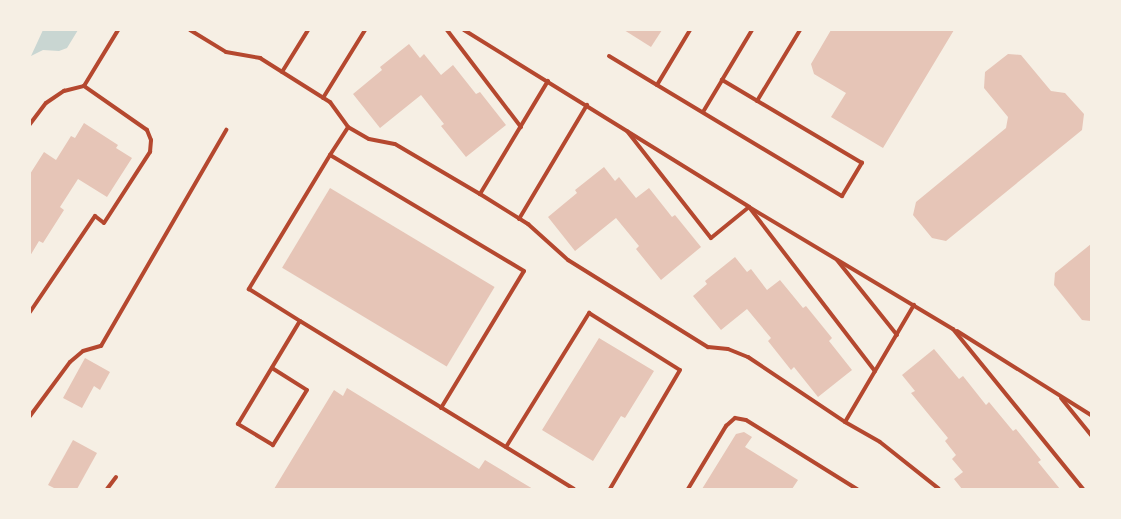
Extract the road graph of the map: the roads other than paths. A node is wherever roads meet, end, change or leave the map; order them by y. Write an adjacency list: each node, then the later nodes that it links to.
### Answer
1 (118, 30): 15 (lane)
2 (190, 30): 11 (lane)
3 (308, 30): 11 (lane)
4 (365, 30): 16 (lane)
5 (447, 30): 22 (lane)
6 (464, 30): 13 (lane)
7 (690, 30): 14 (lane)
8 (752, 30): 12 (lane)
9 (800, 30): 17 (lane)
10 (610, 56): 14 (lane)
11 (282, 72): 16 (lane)
12 (722, 80): 17 (lane); 19 (lane)
13 (548, 81): 18 (lane); 22 (lane)
14 (657, 85): 19 (lane)
15 (84, 86): 20 (lane); 31 (lane)
16 (323, 98): 21 (lane)
17 (757, 101): 19 (lane)
18 (586, 105): 23 (lane); 28 (lane)
19 (703, 112)
20 (30, 124)
21 (348, 127): 25 (lane); 26 (lane)
22 (520, 127): 26 (lane)
23 (626, 129): 27 (lane); 27 (lane)
24 (226, 130): 39 (lane)
25 (330, 155): 32 (lane); 38 (lane)
26 (480, 194): 28 (lane)
27 (748, 207): 29 (lane); 36 (lane)
28 (519, 218): 41 (lane)
29 (834, 256): 30 (lane); 34 (lane)
30 (914, 305): 33 (lane); 34 (lane)
31 (30, 312)
32 (300, 321): 35 (lane); 38 (lane)
33 (953, 329): 37 (lane); 51 (lane)
34 (896, 336): 36 (lane)
35 (272, 368): 35 (lane)
36 (875, 371): 41 (lane)
37 (1058, 394): 40 (lane); 42 (lane)
38 (441, 408): 43 (lane)
39 (30, 416)
40 (1091, 416)
41 (845, 422): 50 (lane)
42 (1091, 435)
43 (506, 448): 46 (lane); 47 (lane)
44 (116, 478): 45 (lane)
45 (107, 489)
46 (574, 489)
47 (610, 489)
48 (688, 489): 49 (lane)
49 (857, 489)
50 (940, 489)
51 (1083, 489)

